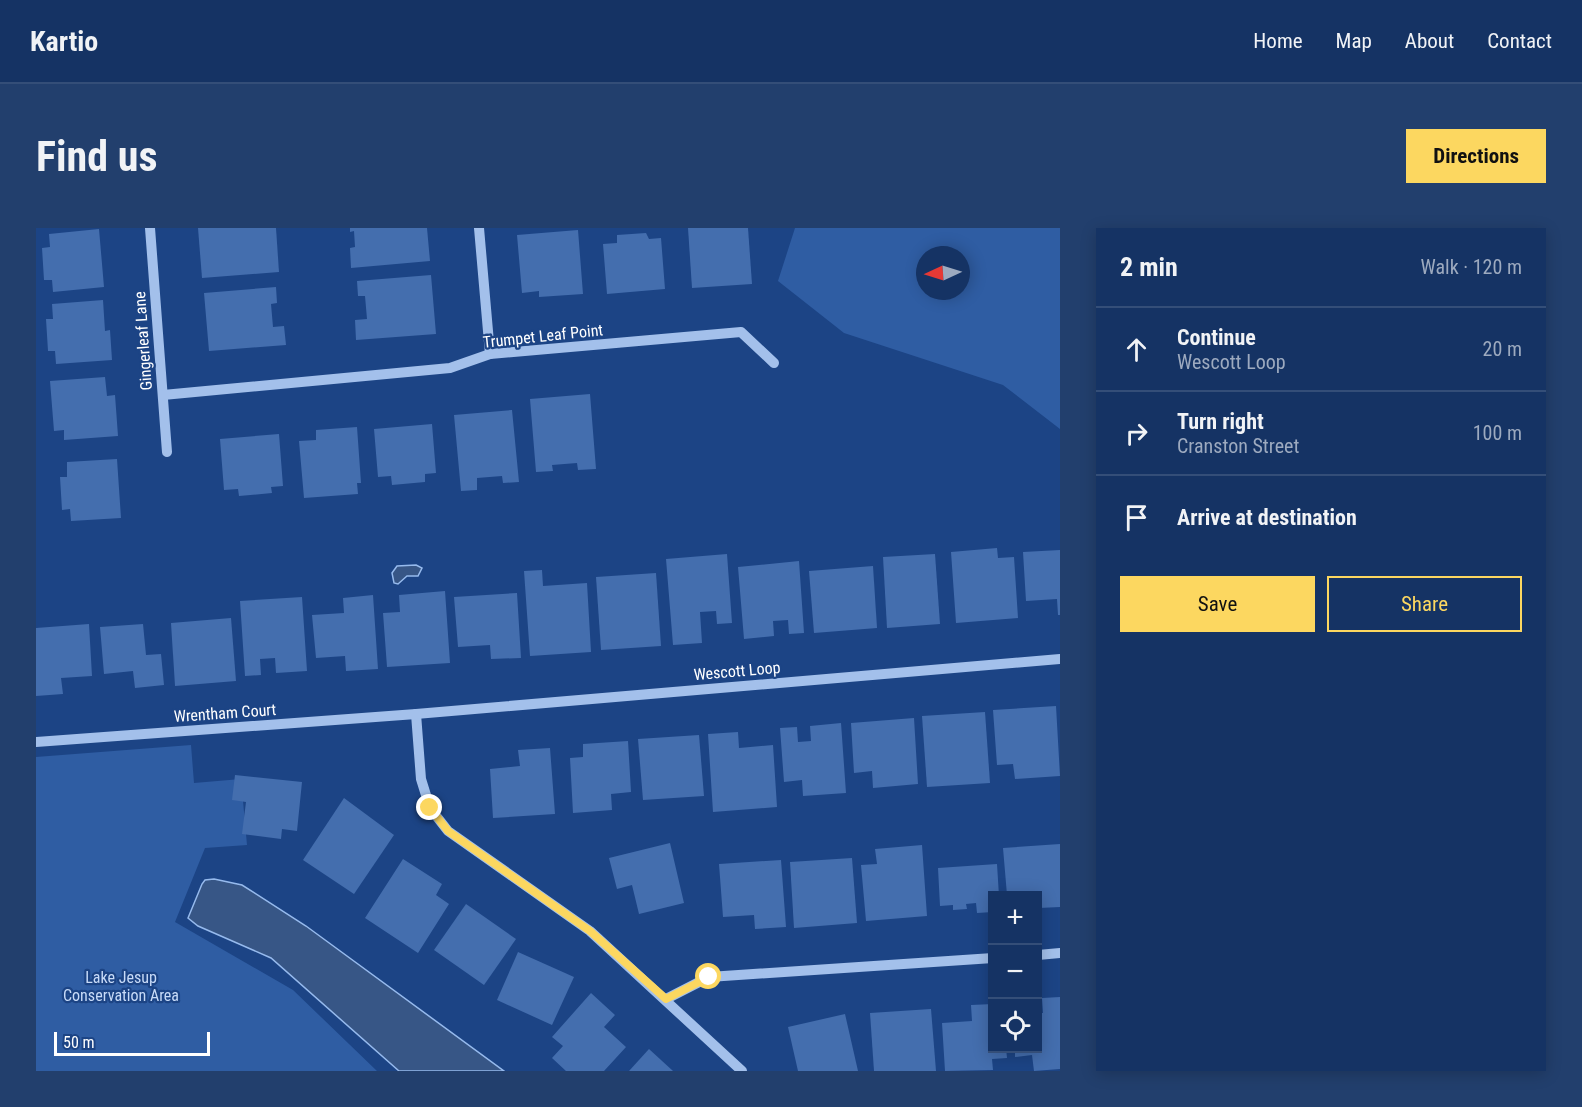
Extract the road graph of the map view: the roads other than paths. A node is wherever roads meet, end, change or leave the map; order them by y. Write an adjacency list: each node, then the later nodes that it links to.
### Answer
1 (150, 228): 5 (street, Gingerleaf Lane)
2 (479, 228): 3 (street)
3 (490, 354): 4 (street, Trumpet Leaf Point); 5 (street, Trumpet Leaf Point)
4 (774, 363)
5 (163, 395): 6 (street, Gingerleaf Lane)
6 (167, 452)
7 (1060, 659): 8 (street, Wescott Loop)
8 (416, 714): 9 (street, Wrentham Court); 13 (street)
9 (36, 742)
10 (1060, 953): 11 (street)
11 (1042, 955)
12 (988, 958): 13 (street)
13 (666, 999): 14 (street)
14 (742, 1071)

